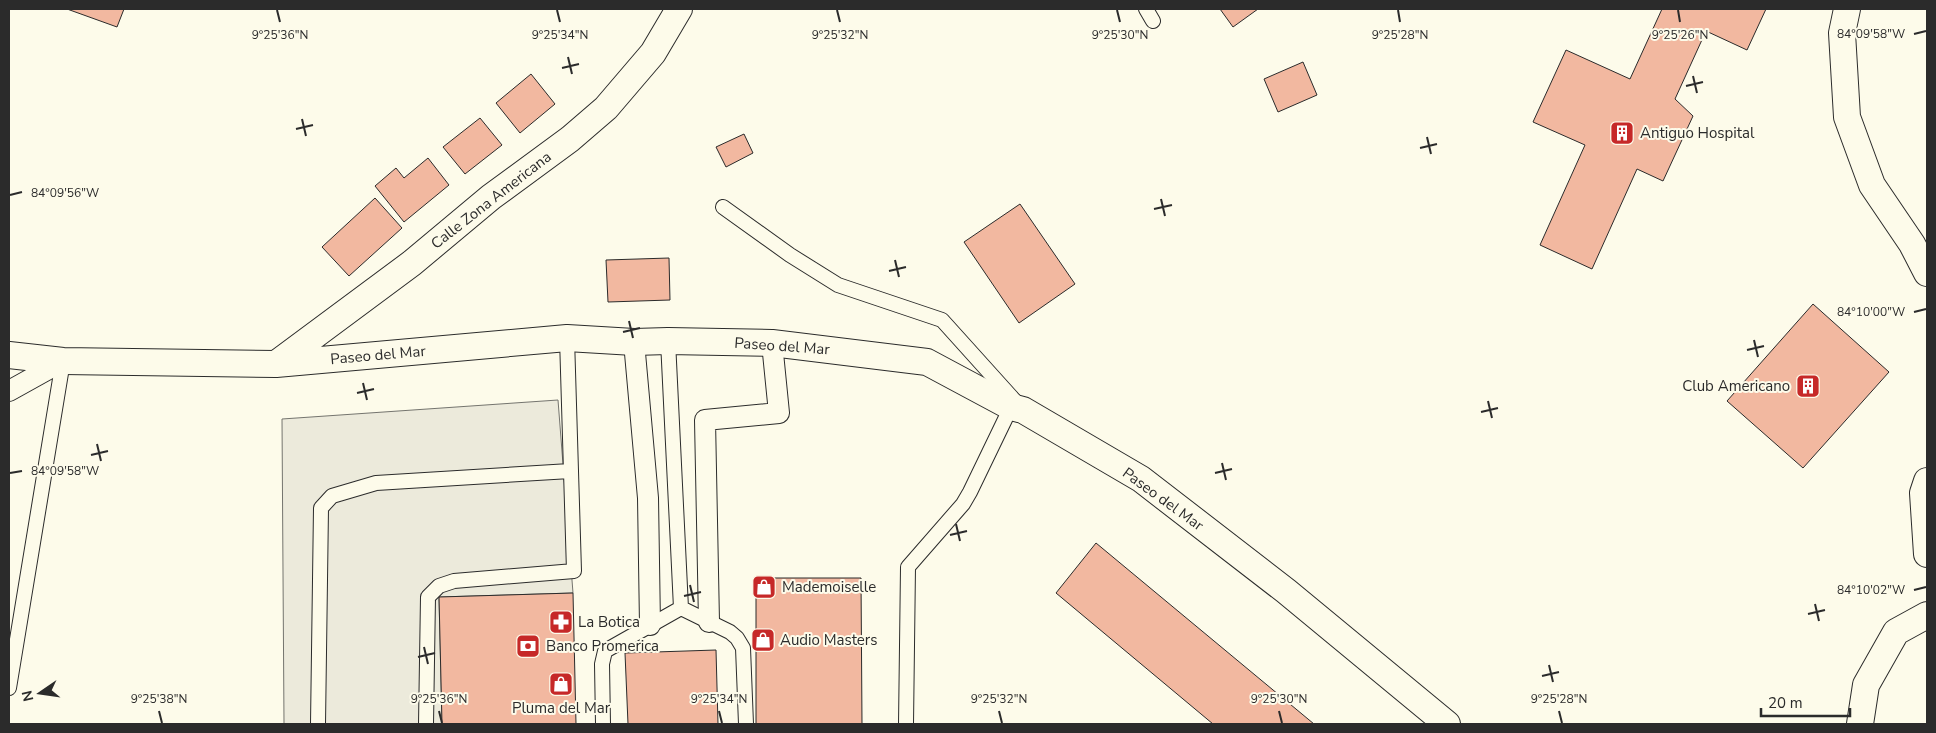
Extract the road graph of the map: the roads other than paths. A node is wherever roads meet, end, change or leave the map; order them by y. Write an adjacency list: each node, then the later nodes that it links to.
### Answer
1 (679, 9): 11 (street, Calle Zona Americana)
2 (1847, 9): 4 (street)
3 (724, 208): 13 (lane)
4 (1927, 274)
5 (567, 338): 7 (street, Paseo del Mar); 11 (street, Paseo del Mar); 14 (lane)
6 (668, 341): 7 (street, Paseo del Mar); 8 (street, Paseo del Mar); 17 (lane)
7 (634, 342): 20 (street)
8 (772, 343): 13 (street, Paseo del Mar); 19 (street)
9 (9, 356): 10 (street)
10 (63, 361): 11 (street, Paseo del Mar); 12 (street, Paseo del Mar); 21 (lane)
11 (276, 364)
12 (9, 390)
13 (1017, 409): 26 (lane); 27 (street, Paseo del Mar)
14 (570, 471): 22 (lane); 23 (lane)
15 (1927, 482): 16 (street)
16 (1927, 554)
17 (681, 608): 19 (lane); 20 (lane)
18 (1927, 615): 28 (street)
19 (709, 622): 25 (lane)
20 (650, 626): 24 (lane)
21 (9, 688)
22 (318, 724)
23 (426, 724)
24 (603, 724)
25 (746, 724)
26 (906, 724)
27 (1447, 724)
28 (1860, 724)

